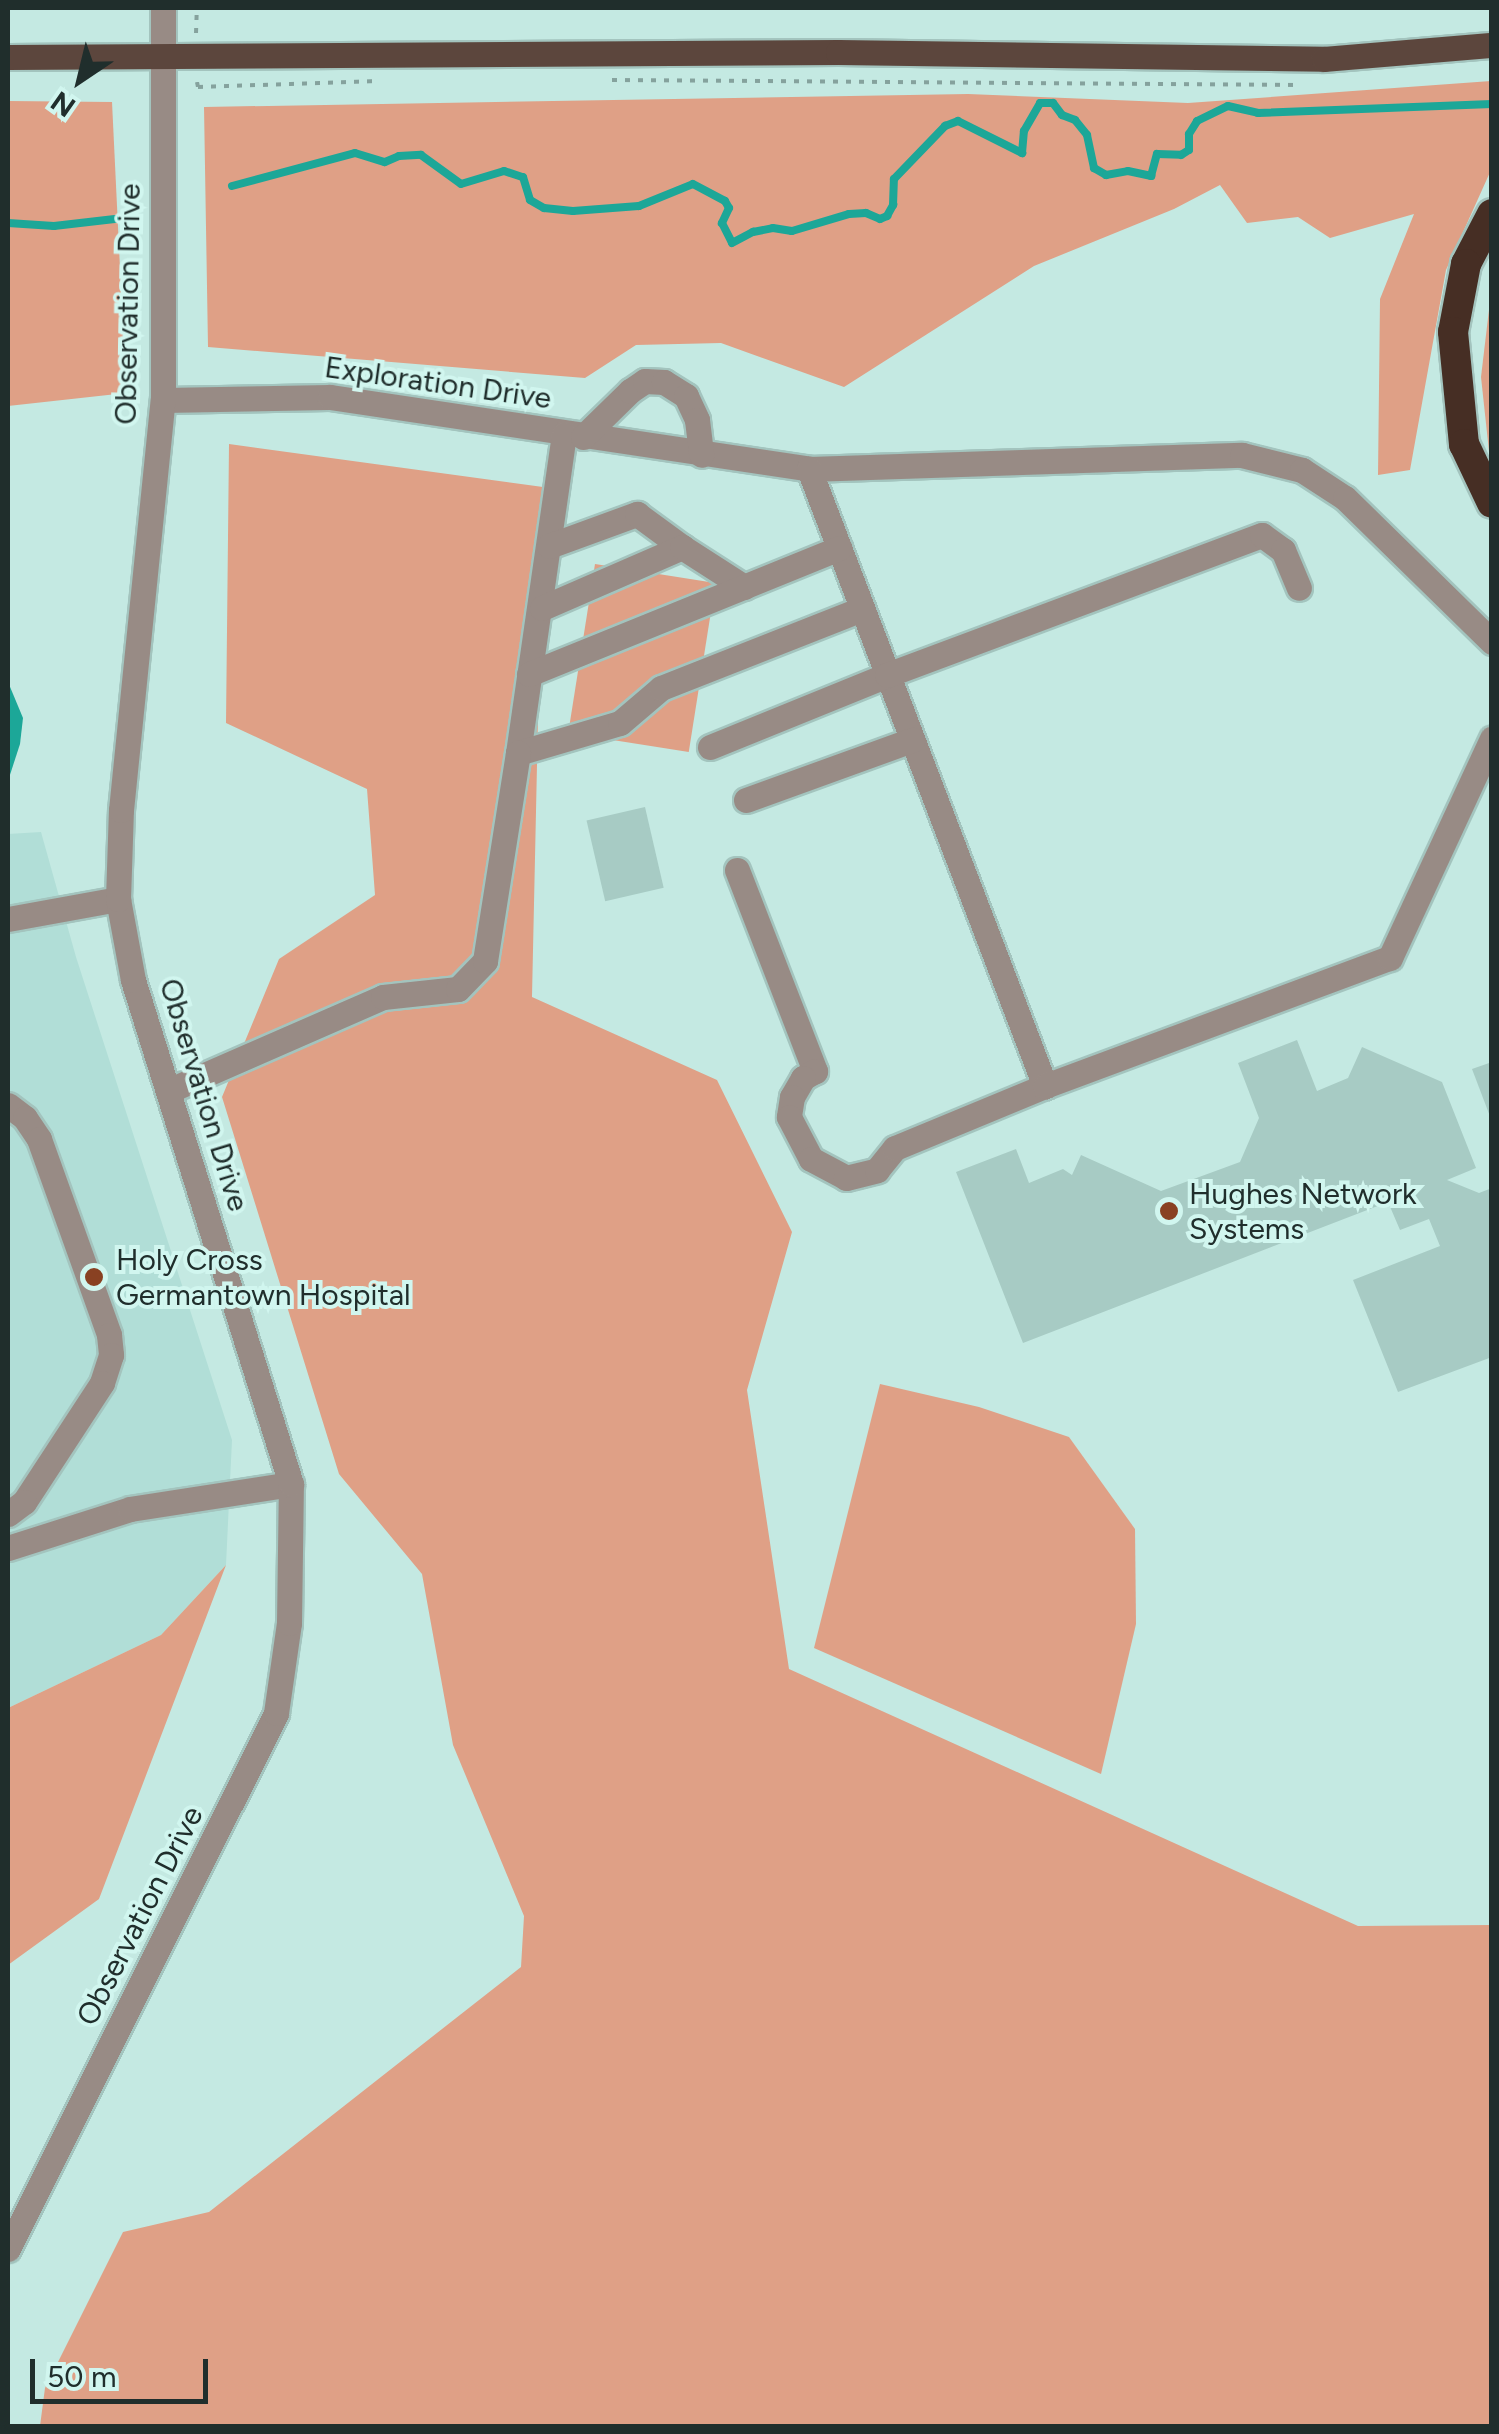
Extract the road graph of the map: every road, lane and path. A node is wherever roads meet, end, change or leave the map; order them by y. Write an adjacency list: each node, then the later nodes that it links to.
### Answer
1 (163, 8): 4 (street, Observation Drive)
2 (197, 8): 5 (path)
3 (1492, 46): 5 (main road)
4 (164, 54): 5 (main road); 6 (main road); 11 (street, Observation Drive)
5 (196, 54): 8 (path)
6 (8, 57)
7 (606, 80): 9 (path)
8 (392, 81)
9 (1313, 84)
10 (1492, 214): 15 (highway)
11 (163, 400): 12 (street, Exploration Drive); 32 (street, Observation Drive)
12 (573, 435): 13 (street, Exploration Drive); 13 (street); 16 (street)
13 (702, 456): 14 (street, Exploration Drive)
14 (809, 469): 18 (street); 23 (street, Exploration Drive)
15 (1492, 502)
16 (549, 546): 17 (street); 21 (street)
17 (682, 547): 19 (street); 21 (street)
18 (839, 548): 19 (street); 22 (street)
19 (744, 586): 24 (street)
20 (1299, 588): 25 (street)
21 (542, 608): 24 (street)
22 (862, 608): 25 (street); 29 (street)
23 (1492, 642)
24 (529, 674): 29 (street)
25 (887, 674): 27 (street); 28 (street)
26 (1492, 738): 34 (street)
27 (912, 740): 30 (street); 34 (street)
28 (710, 748)
29 (518, 753): 35 (street)
30 (746, 800)
31 (737, 870): 34 (street)
32 (118, 899): 33 (street); 35 (street, Observation Drive)
33 (8, 918)
34 (1045, 1086)
35 (168, 1090): 37 (street, Observation Drive)
36 (8, 1105): 38 (street)
37 (291, 1484): 39 (street); 40 (street, Observation Drive)
38 (8, 1514)
39 (8, 1548)
40 (8, 2249)

